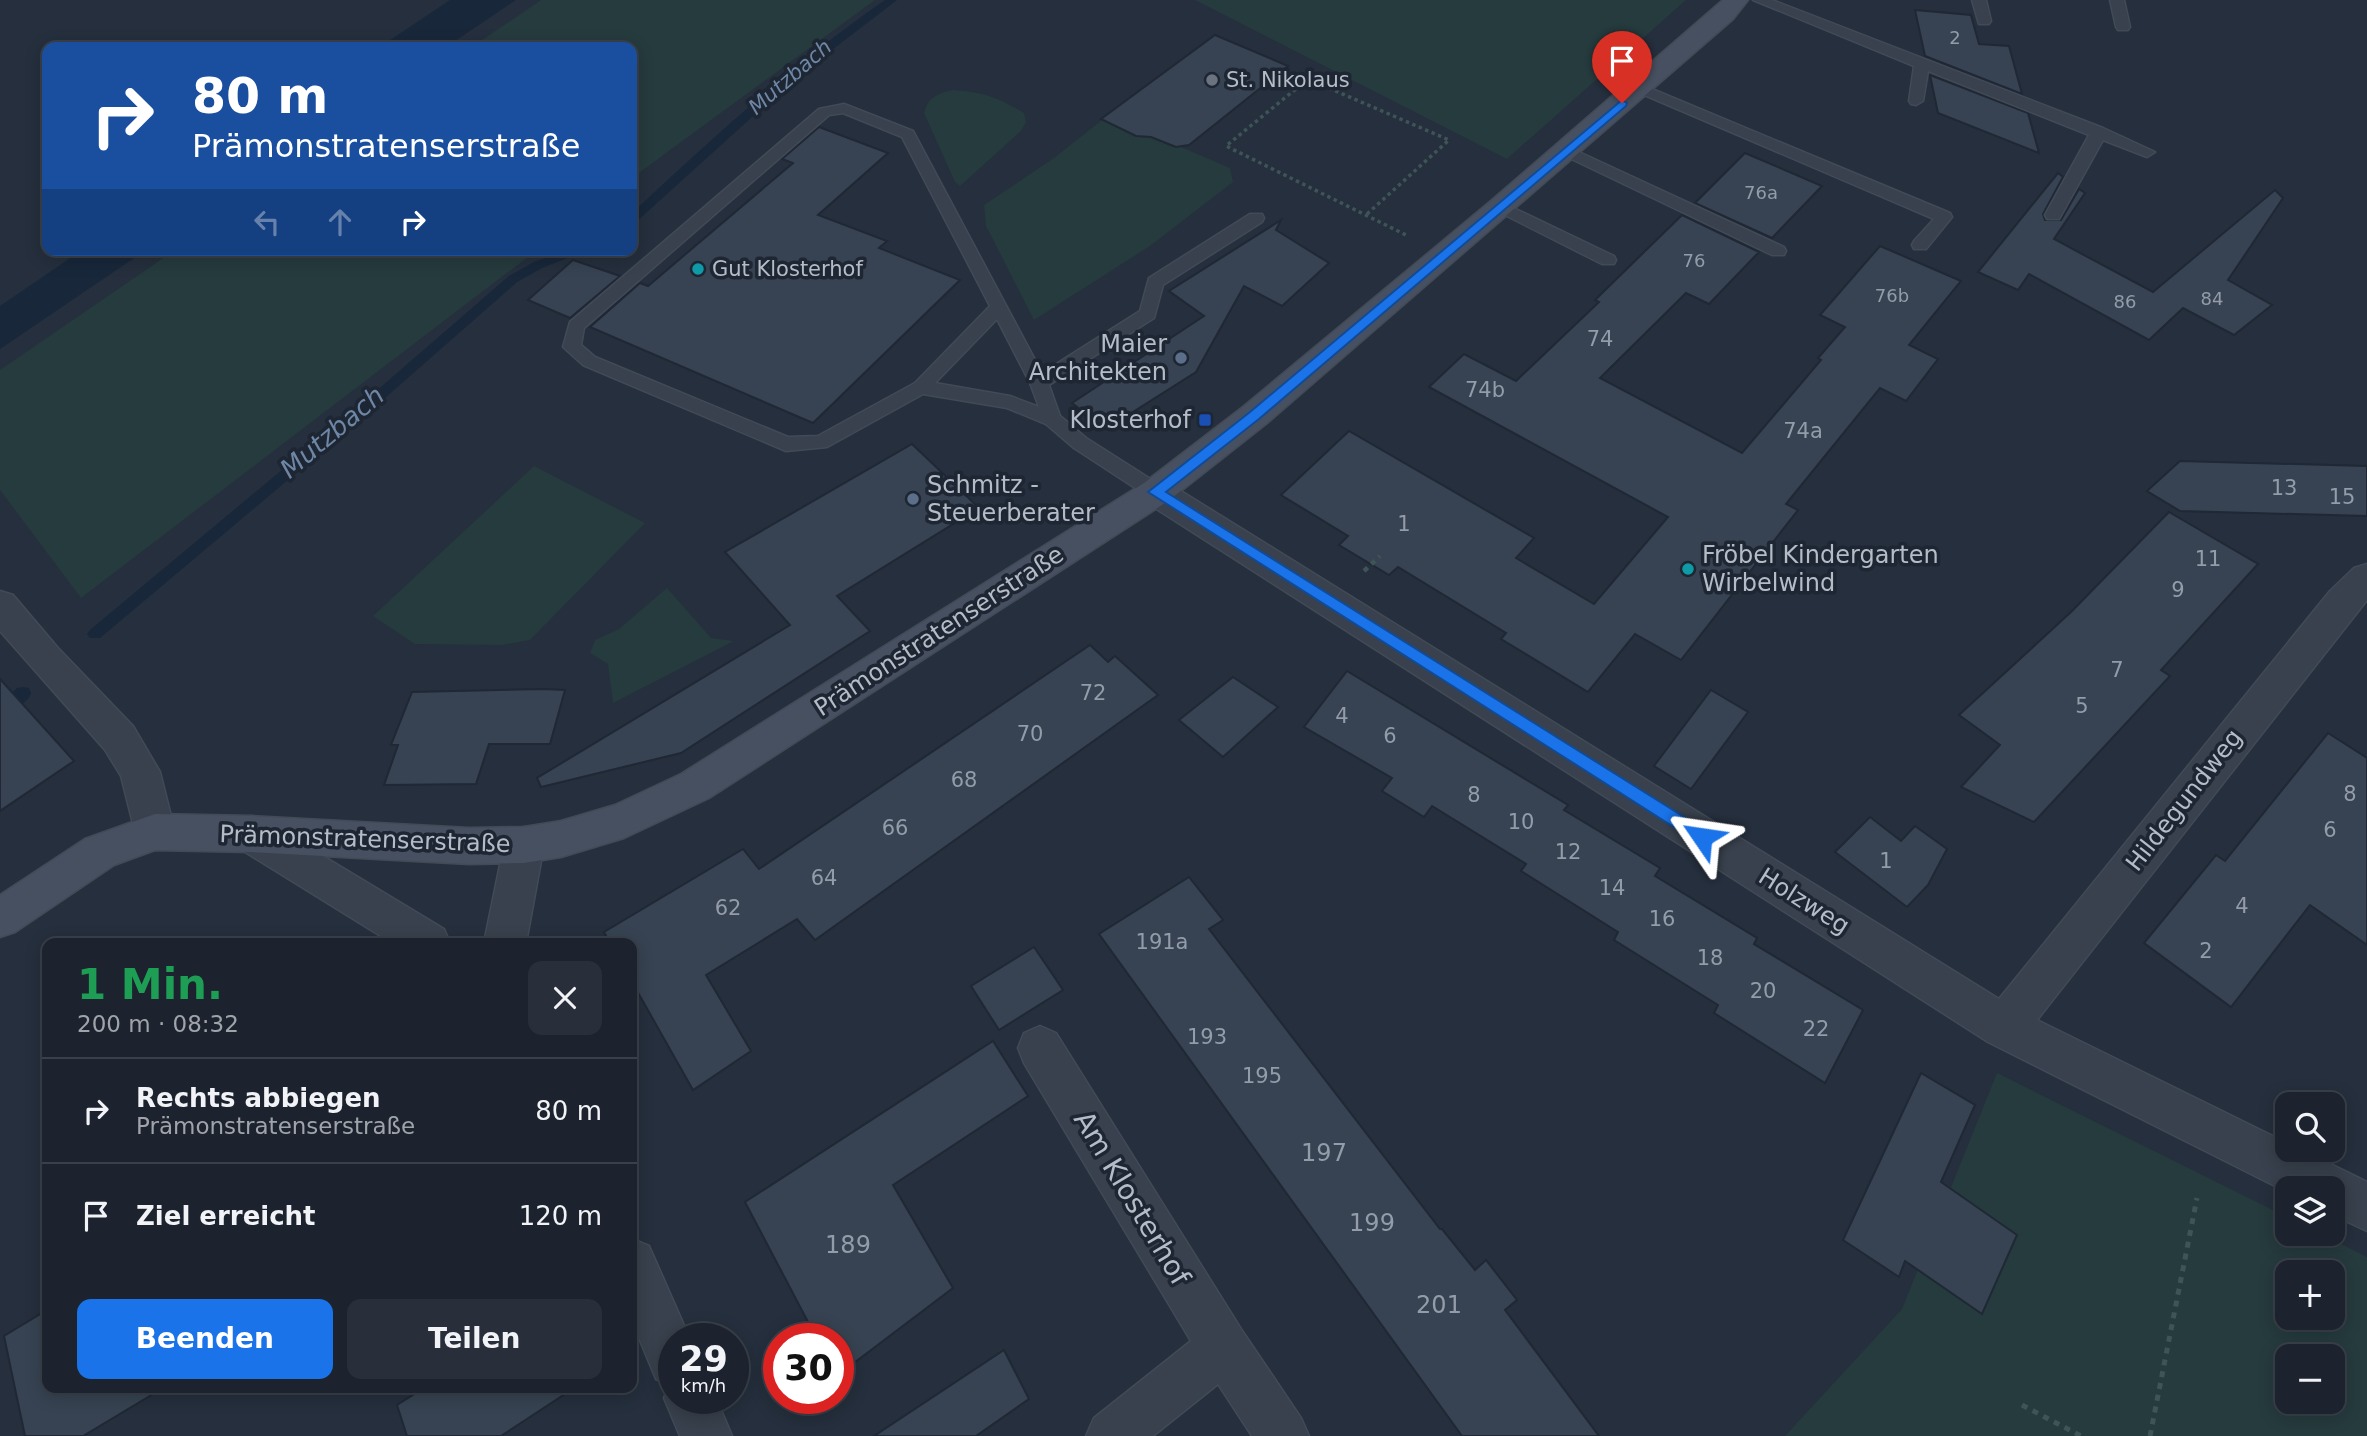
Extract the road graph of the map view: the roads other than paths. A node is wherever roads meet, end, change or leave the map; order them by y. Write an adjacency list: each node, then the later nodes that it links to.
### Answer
1 (1736, 0): 8 (main road, Prämonstratenserstraße)
2 (1760, 0): 7 (lane)
3 (1979, 0): 5 (lane)
4 (2117, 0): 6 (lane)
5 (1984, 21)
6 (2123, 27)
7 (1922, 63): 9 (lane); 10 (lane)
8 (1640, 88): 11 (main road, Prämonstratenserstraße); 16 (lane)
9 (1916, 101)
10 (2098, 131): 12 (lane); 14 (lane)
11 (1566, 151): 13 (main road, Prämonstratenserstraße); 17 (lane)
12 (2147, 152)
13 (1502, 207): 18 (lane); 23 (main road, Prämonstratenserstraße)
14 (2053, 215)
15 (1256, 218): 20 (lane)
16 (1920, 245)
17 (1778, 251)
18 (1608, 260)
19 (999, 307): 20 (lane); 21 (lane); 21 (lane)
20 (1039, 383): 22 (lane)
21 (921, 387): 22 (lane)
22 (1052, 419): 23 (lane)
23 (1156, 492): 28 (main road, Prämonstratenserstraße); 32 (street, Holzweg)
24 (2367, 578): 32 (street, Hildegundweg)
25 (0, 605): 26 (street)
26 (155, 832): 27 (main road, Prämonstratenserstraße); 29 (main road, Prämonstratenserstraße)
27 (251, 834): 28 (main road, Prämonstratenserstraße); 30 (street)
28 (524, 845): 31 (street)
29 (0, 918)
30 (421, 938)
31 (506, 938)
32 (2004, 1027): 34 (street, Holzweg)
33 (1040, 1048): 39 (street, Am Klosterhof)
34 (2305, 1176)
35 (2345, 1196): 36 (street, Holzweg)
36 (2367, 1207)
37 (637, 1276): 38 (street)
38 (658, 1325)
39 (1223, 1348): 42 (street); 43 (street, Am Klosterhof)
40 (697, 1414): 41 (street)
41 (706, 1436)
42 (1112, 1436)
43 (1283, 1436)

